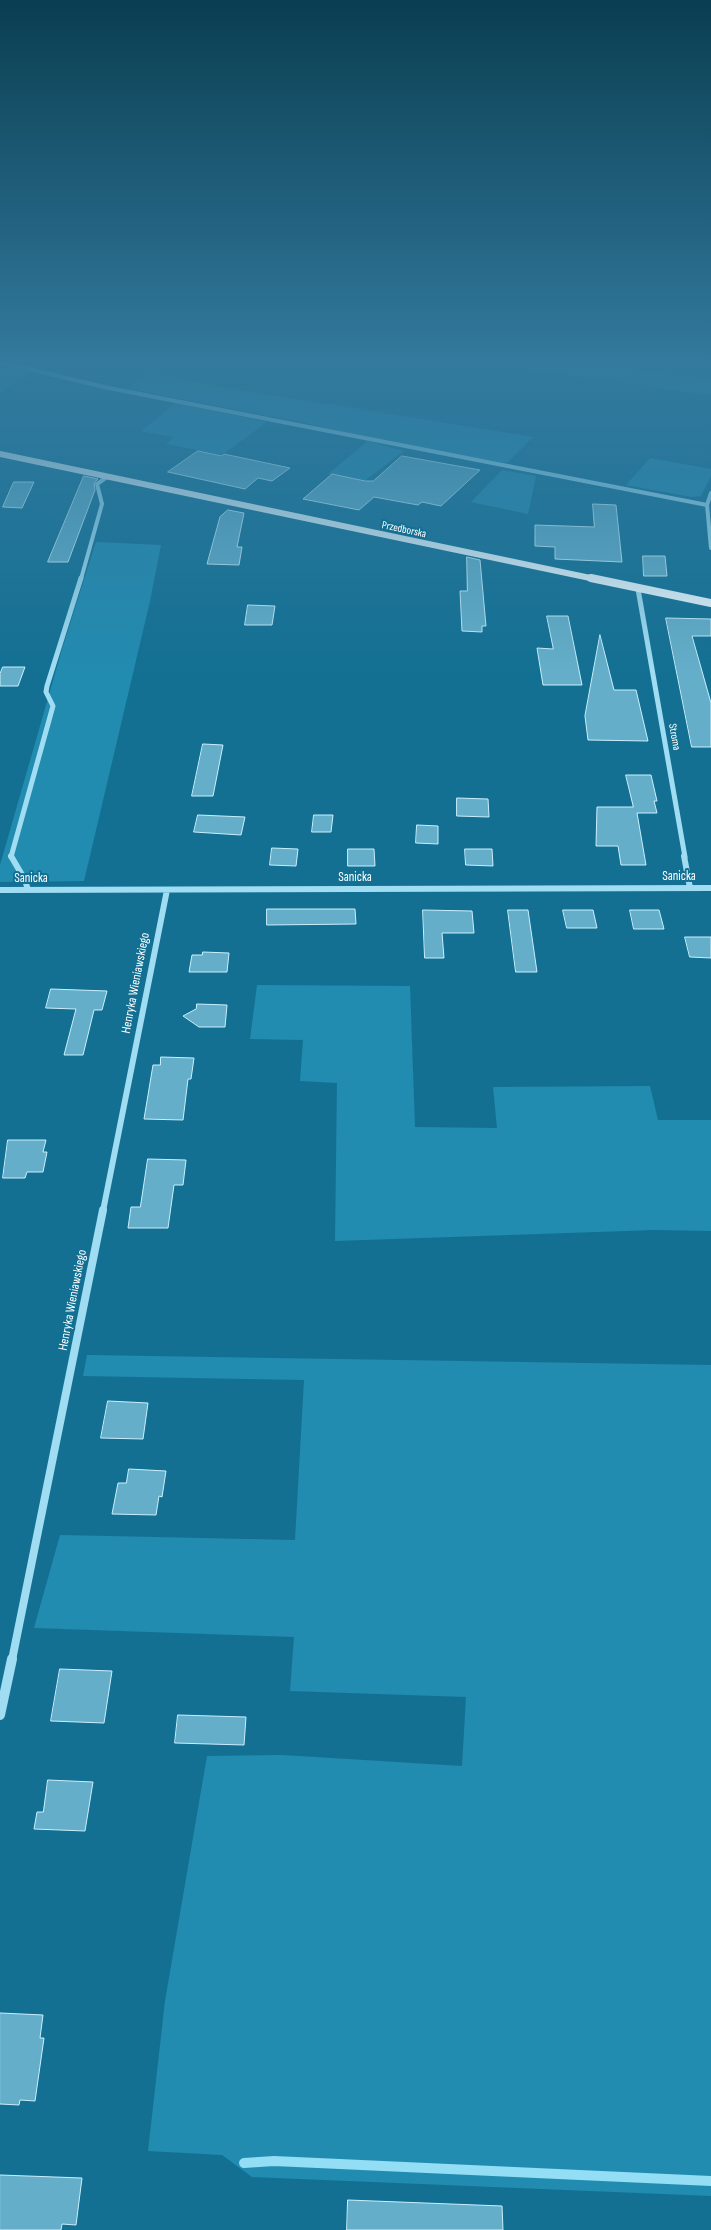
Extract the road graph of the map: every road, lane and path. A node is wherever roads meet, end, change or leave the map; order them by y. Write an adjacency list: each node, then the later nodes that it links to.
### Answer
1 (42, 463): 3 (main road, Przedborska)
2 (493, 463): 5 (street)
3 (106, 477): 7 (main road, Przedborska); 12 (street)
4 (711, 493): 5 (street)
5 (707, 505): 6 (street)
6 (711, 548)
7 (638, 589): 8 (main road, Przedborska); 9 (street, Stroma)
8 (711, 603)
9 (690, 888): 10 (street, Sanicka); 13 (street, Sanicka)
10 (711, 888)
11 (0, 890): 12 (street, Sanicka)
12 (28, 890): 13 (street, Sanicka)
13 (167, 890): 14 (street, Henryka Wieniawskiego)
14 (0, 1715)

